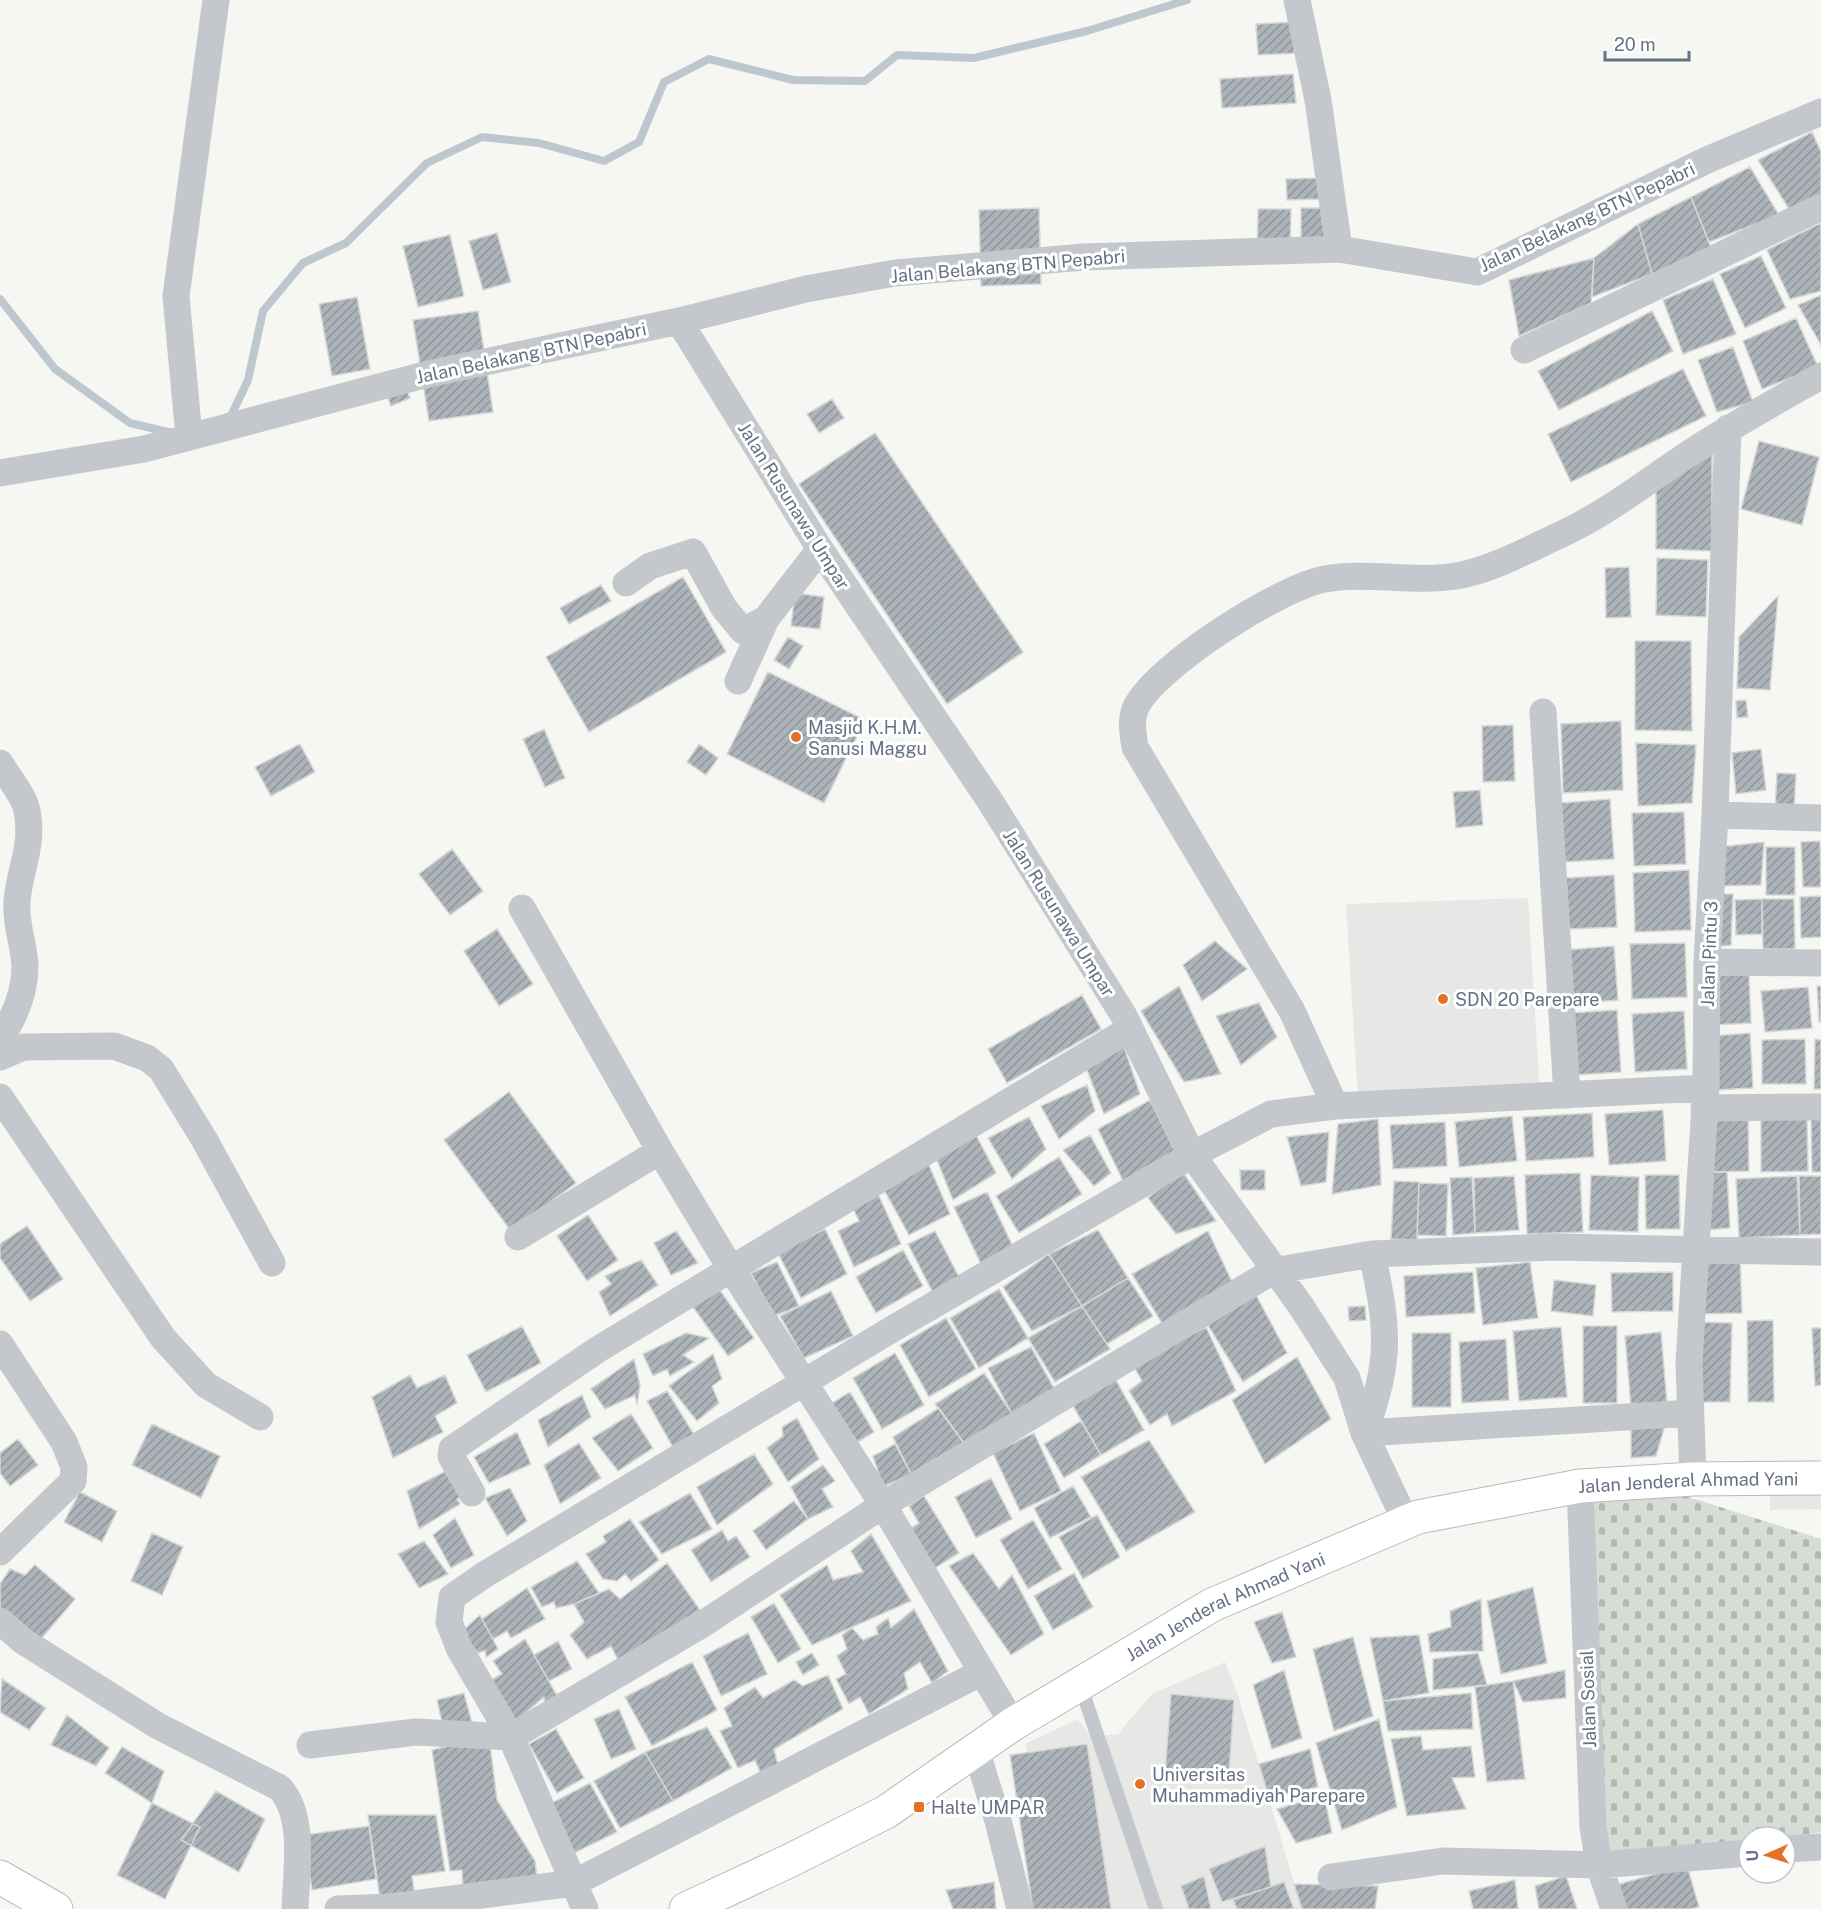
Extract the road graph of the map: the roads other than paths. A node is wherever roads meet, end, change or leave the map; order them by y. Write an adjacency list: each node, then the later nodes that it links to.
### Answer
1 (216, 0): 10 (street)
2 (1297, 0): 5 (street)
3 (1821, 112): 5 (street, Jalan Belakang BTN Pepabri)
4 (1821, 207): 7 (street)
5 (1339, 249): 6 (street, Jalan Belakang BTN Pepabri)
6 (679, 321): 10 (street, Jalan Belakang BTN Pepabri); 12 (street, Jalan Rusunawa Umpar)
7 (1524, 350)
8 (1821, 376): 9 (street)
9 (1728, 428): 18 (street, Jalan Pintu 3); 29 (street)
10 (189, 437): 11 (street, Jalan Belakang BTN Pepabri)
11 (0, 473)
12 (820, 549): 14 (street); 23 (street, Jalan Rusunawa Umpar)
13 (626, 583): 14 (street)
14 (766, 619): 15 (street)
15 (738, 681)
16 (1543, 712): 26 (street)
17 (0, 763): 24 (street)
18 (1715, 815): 19 (street); 21 (street, Jalan Pintu 3)
19 (1821, 818)
20 (522, 908): 31 (street)
21 (1707, 962): 22 (street); 28 (street, Jalan Pintu 3)
22 (1821, 963)
23 (1130, 1029): 32 (street, Jalan Rusunawa Umpar); 38 (street)
24 (0, 1039)
25 (0, 1057): 37 (street)
26 (1567, 1095): 28 (street); 29 (street)
27 (0, 1097): 43 (street)
28 (1705, 1098): 30 (street); 34 (street, Jalan Pintu 3)
29 (1335, 1106): 32 (street)
30 (1821, 1107)
31 (660, 1151): 33 (street); 38 (street)
32 (1192, 1155): 39 (street, Jalan Rusunawa Umpar); 41 (street)
33 (519, 1238)
34 (1694, 1249): 35 (street); 36 (street); 42 (street, Jalan Pintu 3)
35 (1821, 1252)
36 (1372, 1254): 39 (street); 44 (street)
37 (272, 1263)
38 (731, 1269): 41 (street); 48 (street)
39 (1273, 1271): 44 (street, Jalan Rusunawa Umpar); 49 (street)
40 (0, 1344): 51 (street)
41 (804, 1382): 49 (street); 56 (street)
42 (1691, 1413): 44 (street); 46 (street, Jalan Pintu 3)
43 (260, 1417)
44 (1364, 1433): 50 (street, Jalan Rusunawa Umpar)
45 (1821, 1478): 46 (highway, Jalan Jenderal Ahmad Yani)
46 (1693, 1479): 47 (highway, Jalan Jenderal Ahmad Yani)
47 (1580, 1486): 50 (highway, Jalan Jenderal Ahmad Yani); 62 (street, Jalan Sosial)
48 (472, 1493)
49 (884, 1505): 53 (street); 56 (street)
50 (1406, 1522): 54 (highway, Jalan Jenderal Ahmad Yani)
51 (0, 1552)
52 (0, 1621): 67 (street)
53 (982, 1672): 55 (street); 65 (street)
54 (1080, 1683): 55 (highway, Jalan Jenderal Ahmad Yani); 72 (lane)
55 (1012, 1724): 58 (highway, Jalan Jenderal Ahmad Yani)
56 (511, 1737): 57 (street); 65 (street)
57 (310, 1745)
58 (976, 1750): 70 (highway, Jalan Jenderal Ahmad Yani); 71 (street)
59 (1821, 1847): 60 (street)
60 (1797, 1848)
61 (1737, 1854): 62 (street)
62 (1599, 1865): 63 (street); 73 (street, Jalan Sosial)
63 (1331, 1876)
64 (0, 1877): 66 (highway)
65 (574, 1883): 68 (street); 69 (street)
66 (56, 1909)
67 (295, 1909)
68 (338, 1909)
69 (585, 1909)
70 (686, 1909)
71 (1020, 1909)
72 (1156, 1909)
73 (1614, 1909)

